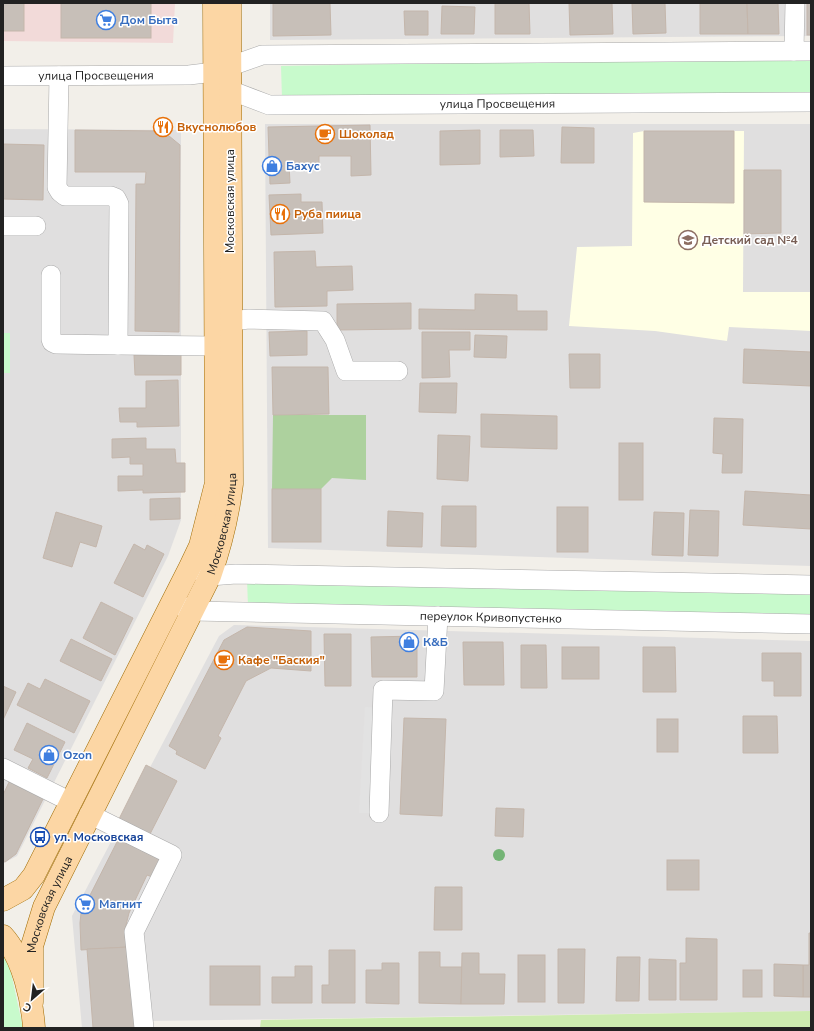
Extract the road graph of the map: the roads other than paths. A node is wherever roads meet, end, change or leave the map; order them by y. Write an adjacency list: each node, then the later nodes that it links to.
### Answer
1 (214, 3): 7 (main road, Московская улица)
2 (230, 3): 7 (main road, Московская улица)
3 (795, 3): 4 (street)
4 (802, 51): 7 (street, улица Просвещения)
5 (3, 76): 6 (street, улица Просвещения)
6 (58, 76): 7 (street, улица Просвещения); 13 (street)
7 (222, 78): 8 (street, улица Просвещения); 12 (main road, Московская улица); 14 (main road, Московская улица)
8 (811, 102)
9 (3, 226): 10 (street)
10 (36, 226)
11 (51, 275): 13 (street)
12 (231, 321): 15 (street); 17 (main road, Московская улица)
13 (118, 344): 14 (street)
14 (215, 346): 16 (main road, Московская улица)
15 (398, 371)
16 (190, 568): 17 (street); 19 (main road, Московская улица)
17 (210, 576): 18 (street); 20 (main road, Московская улица)
18 (811, 585)
19 (173, 602): 20 (street, переулок Кривопустенко); 24 (main road, Московская улица)
20 (192, 611): 21 (street, переулок Кривопустенко); 26 (main road, Московская улица)
21 (438, 616): 22 (street, переулок Кривопустенко); 25 (street)
22 (811, 624)
23 (3, 768): 24 (street)
24 (71, 802): 27 (main road, Московская улица)
25 (379, 813)
26 (89, 814): 29 (main road, Московская улица); 31 (street)
27 (3, 900)
28 (3, 936): 29 (main road)
29 (32, 1002): 30 (main road)
30 (34, 1028)
31 (144, 1028)

